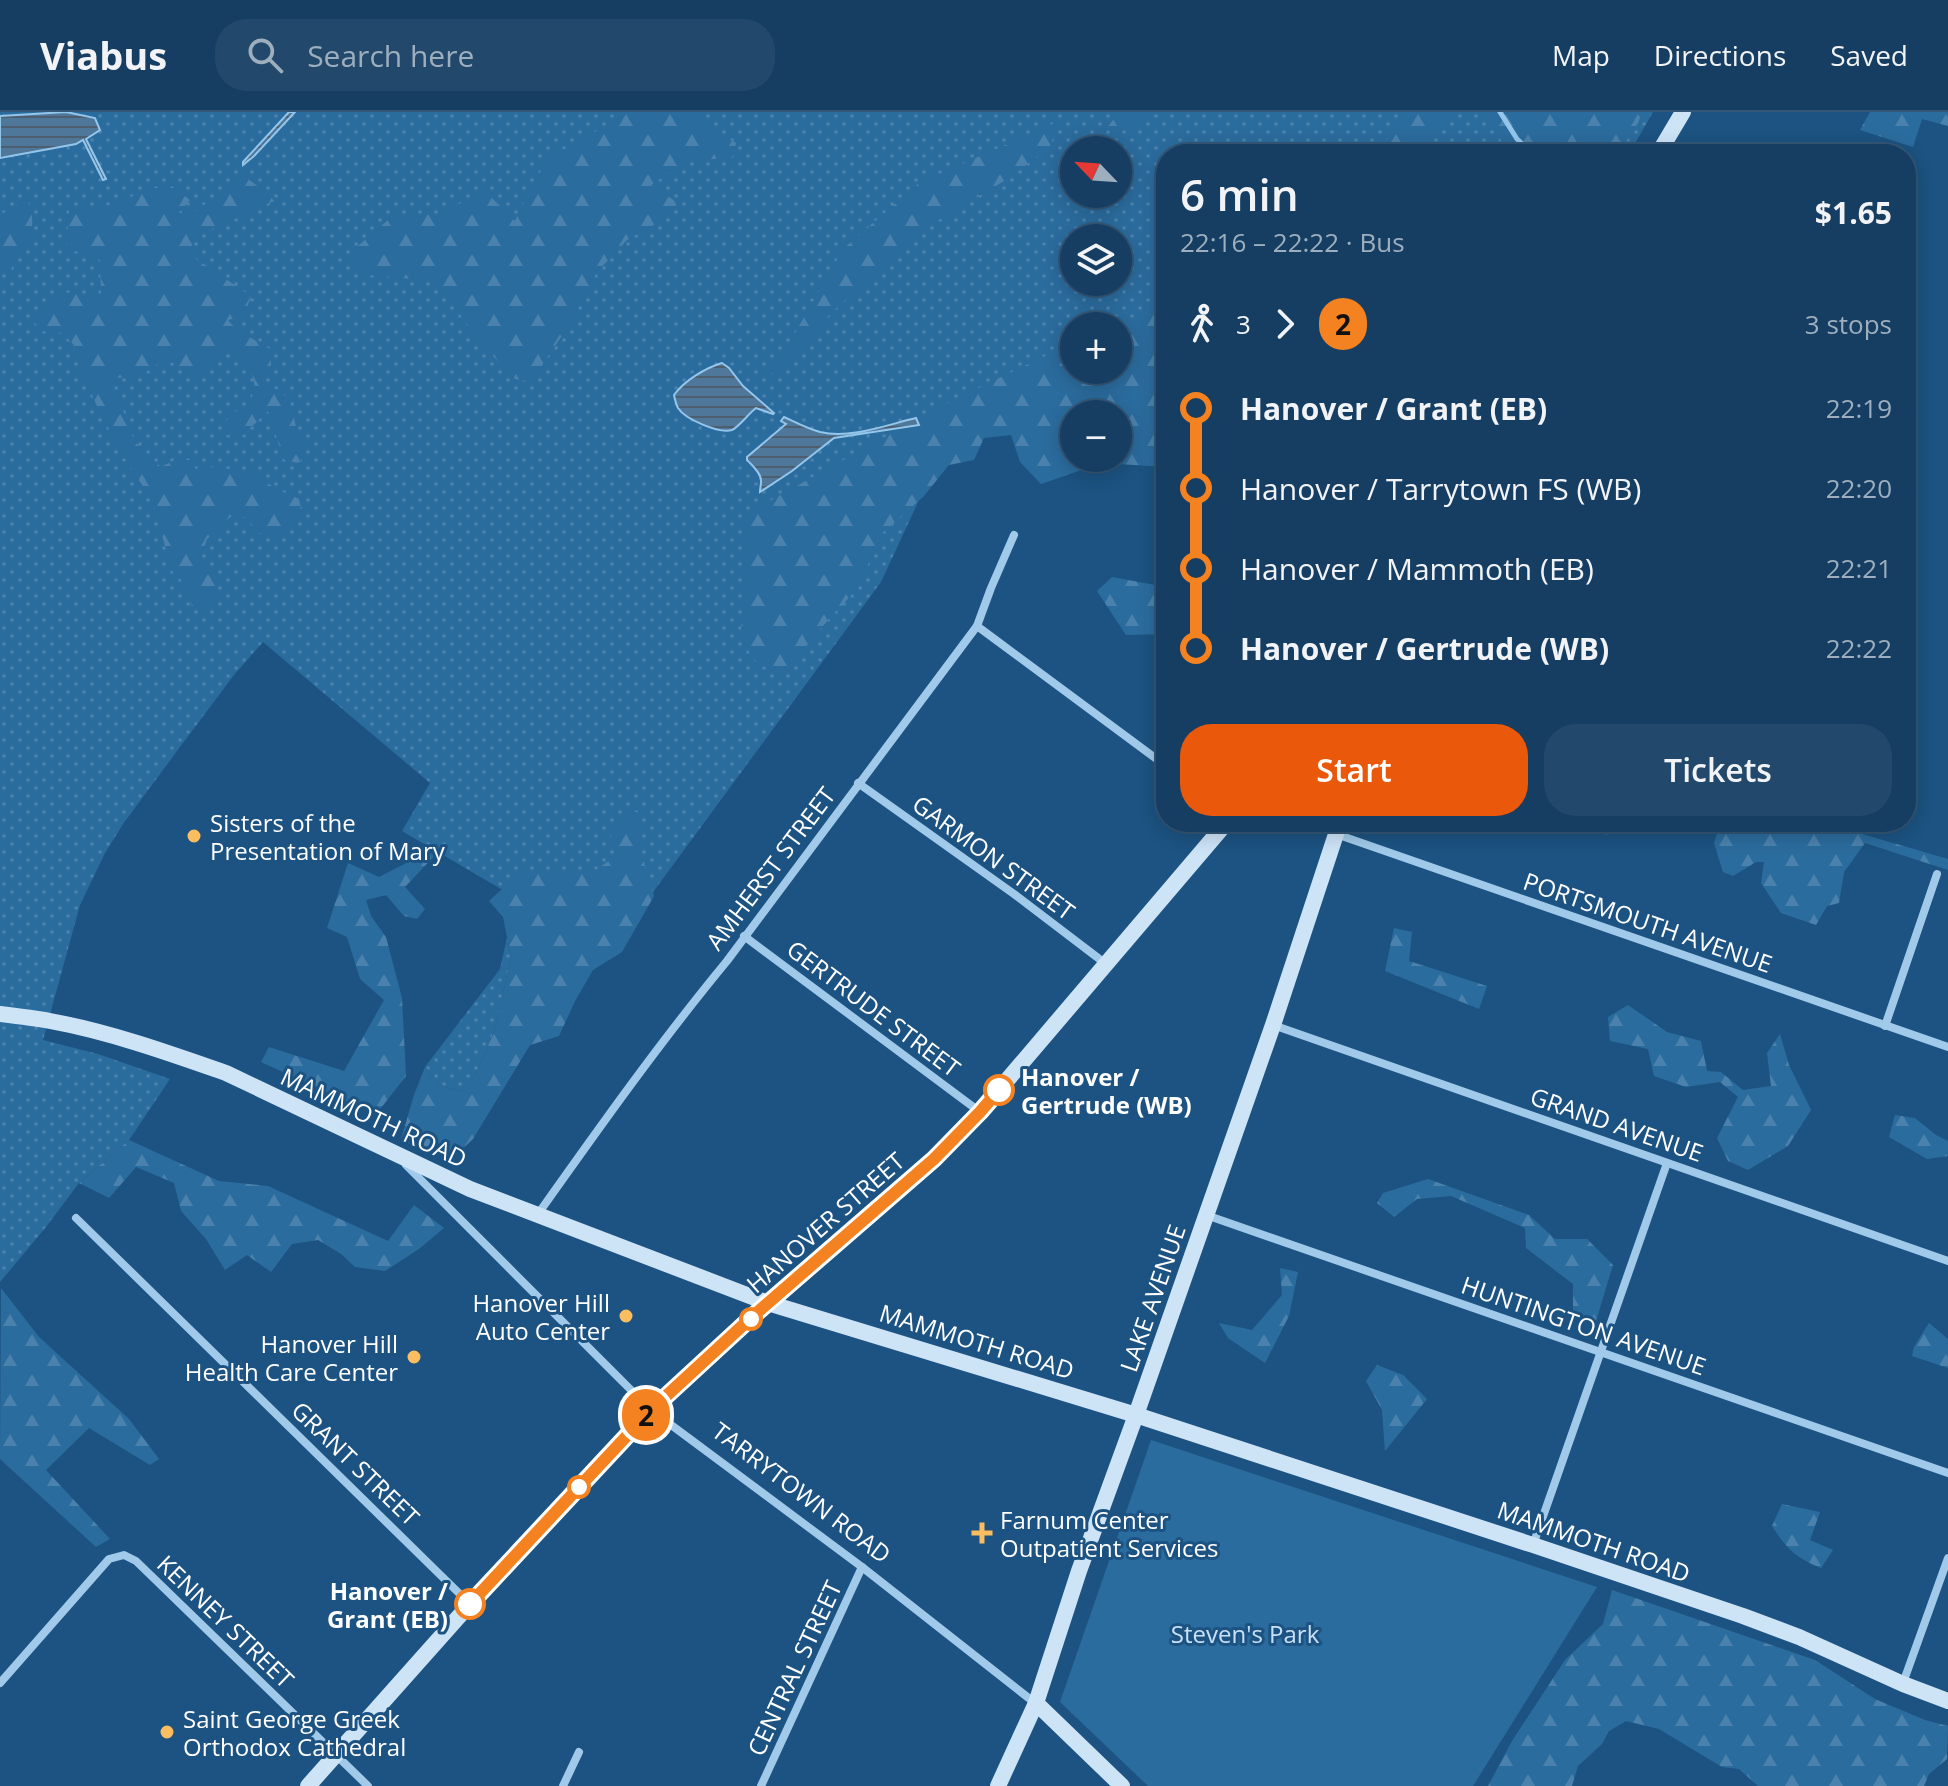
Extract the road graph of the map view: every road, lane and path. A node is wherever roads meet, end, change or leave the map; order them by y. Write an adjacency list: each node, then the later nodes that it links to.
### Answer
1 (1683, 112): 2 (main road)
2 (1664, 144)
3 (1014, 535): 4 (street, AMHERST STREET)
4 (977, 626): 5 (street); 6 (street, AMHERST STREET)
5 (1156, 759)
6 (858, 783): 11 (street, AMHERST STREET); 12 (street, GARMON STREET)
7 (1218, 832): 12 (main road, HANOVER STREET)
8 (1337, 832): 14 (main road, LAKE AVENUE)
9 (1349, 832): 15 (street, PORTSMOUTH AVENUE)
10 (1937, 874): 15 (street)
11 (744, 936): 17 (street, GERTRUDE STREET); 20 (street, AMHERST STREET)
12 (1106, 964): 17 (main road, HANOVER STREET)
13 (0, 1014): 18 (main road, MAMMOTH ROAD)
14 (1273, 1025): 19 (street, GRAND AVENUE); 21 (main road, LAKE AVENUE)
15 (1885, 1026): 16 (street, PORTSMOUTH AVENUE)
16 (1948, 1047)
17 (980, 1112): 24 (main road, HANOVER STREET)
18 (397, 1155): 20 (main road, MAMMOTH ROAD); 26 (street, TARRYTOWN ROAD)
19 (1667, 1163): 23 (street, GRAND AVENUE); 25 (street)
20 (538, 1215): 24 (main road, MAMMOTH ROAD)
21 (1206, 1215): 25 (street, HUNTINGTON AVENUE); 27 (main road, LAKE AVENUE)
22 (76, 1218): 32 (street, GRANT STREET)
23 (1948, 1261)
24 (768, 1303): 26 (main road, HANOVER STREET); 27 (main road, MAMMOTH ROAD)
25 (1601, 1352): 28 (street, HUNTINGTON AVENUE); 29 (street)
26 (651, 1410): 31 (street, TARRYTOWN ROAD); 32 (main road, HANOVER STREET)
27 (1136, 1415): 29 (main road, MAMMOTH ROAD); 36 (main road, LAKE AVENUE)
28 (1948, 1473)
29 (1533, 1545): 34 (main road, MAMMOTH ROAD)
30 (1948, 1558): 34 (street)
31 (862, 1567): 36 (street, TARRYTOWN ROAD); 42 (street, CENTRAL STREET)
32 (470, 1604): 38 (main road, HANOVER STREET)
33 (0, 1683): 38 (street, KENNEY STREET)
34 (1903, 1684): 35 (main road, MAMMOTH ROAD)
35 (1948, 1701)
36 (1036, 1703): 43 (main road, LAKE AVENUE); 44 (main road, TARRYTOWN ROAD)
37 (579, 1752): 41 (street)
38 (335, 1755): 39 (main road, HANOVER STREET); 40 (street, KENNEY STREET)
39 (308, 1786)
40 (368, 1786)
41 (563, 1786)
42 (761, 1786)
43 (998, 1786)
44 (1122, 1786)

